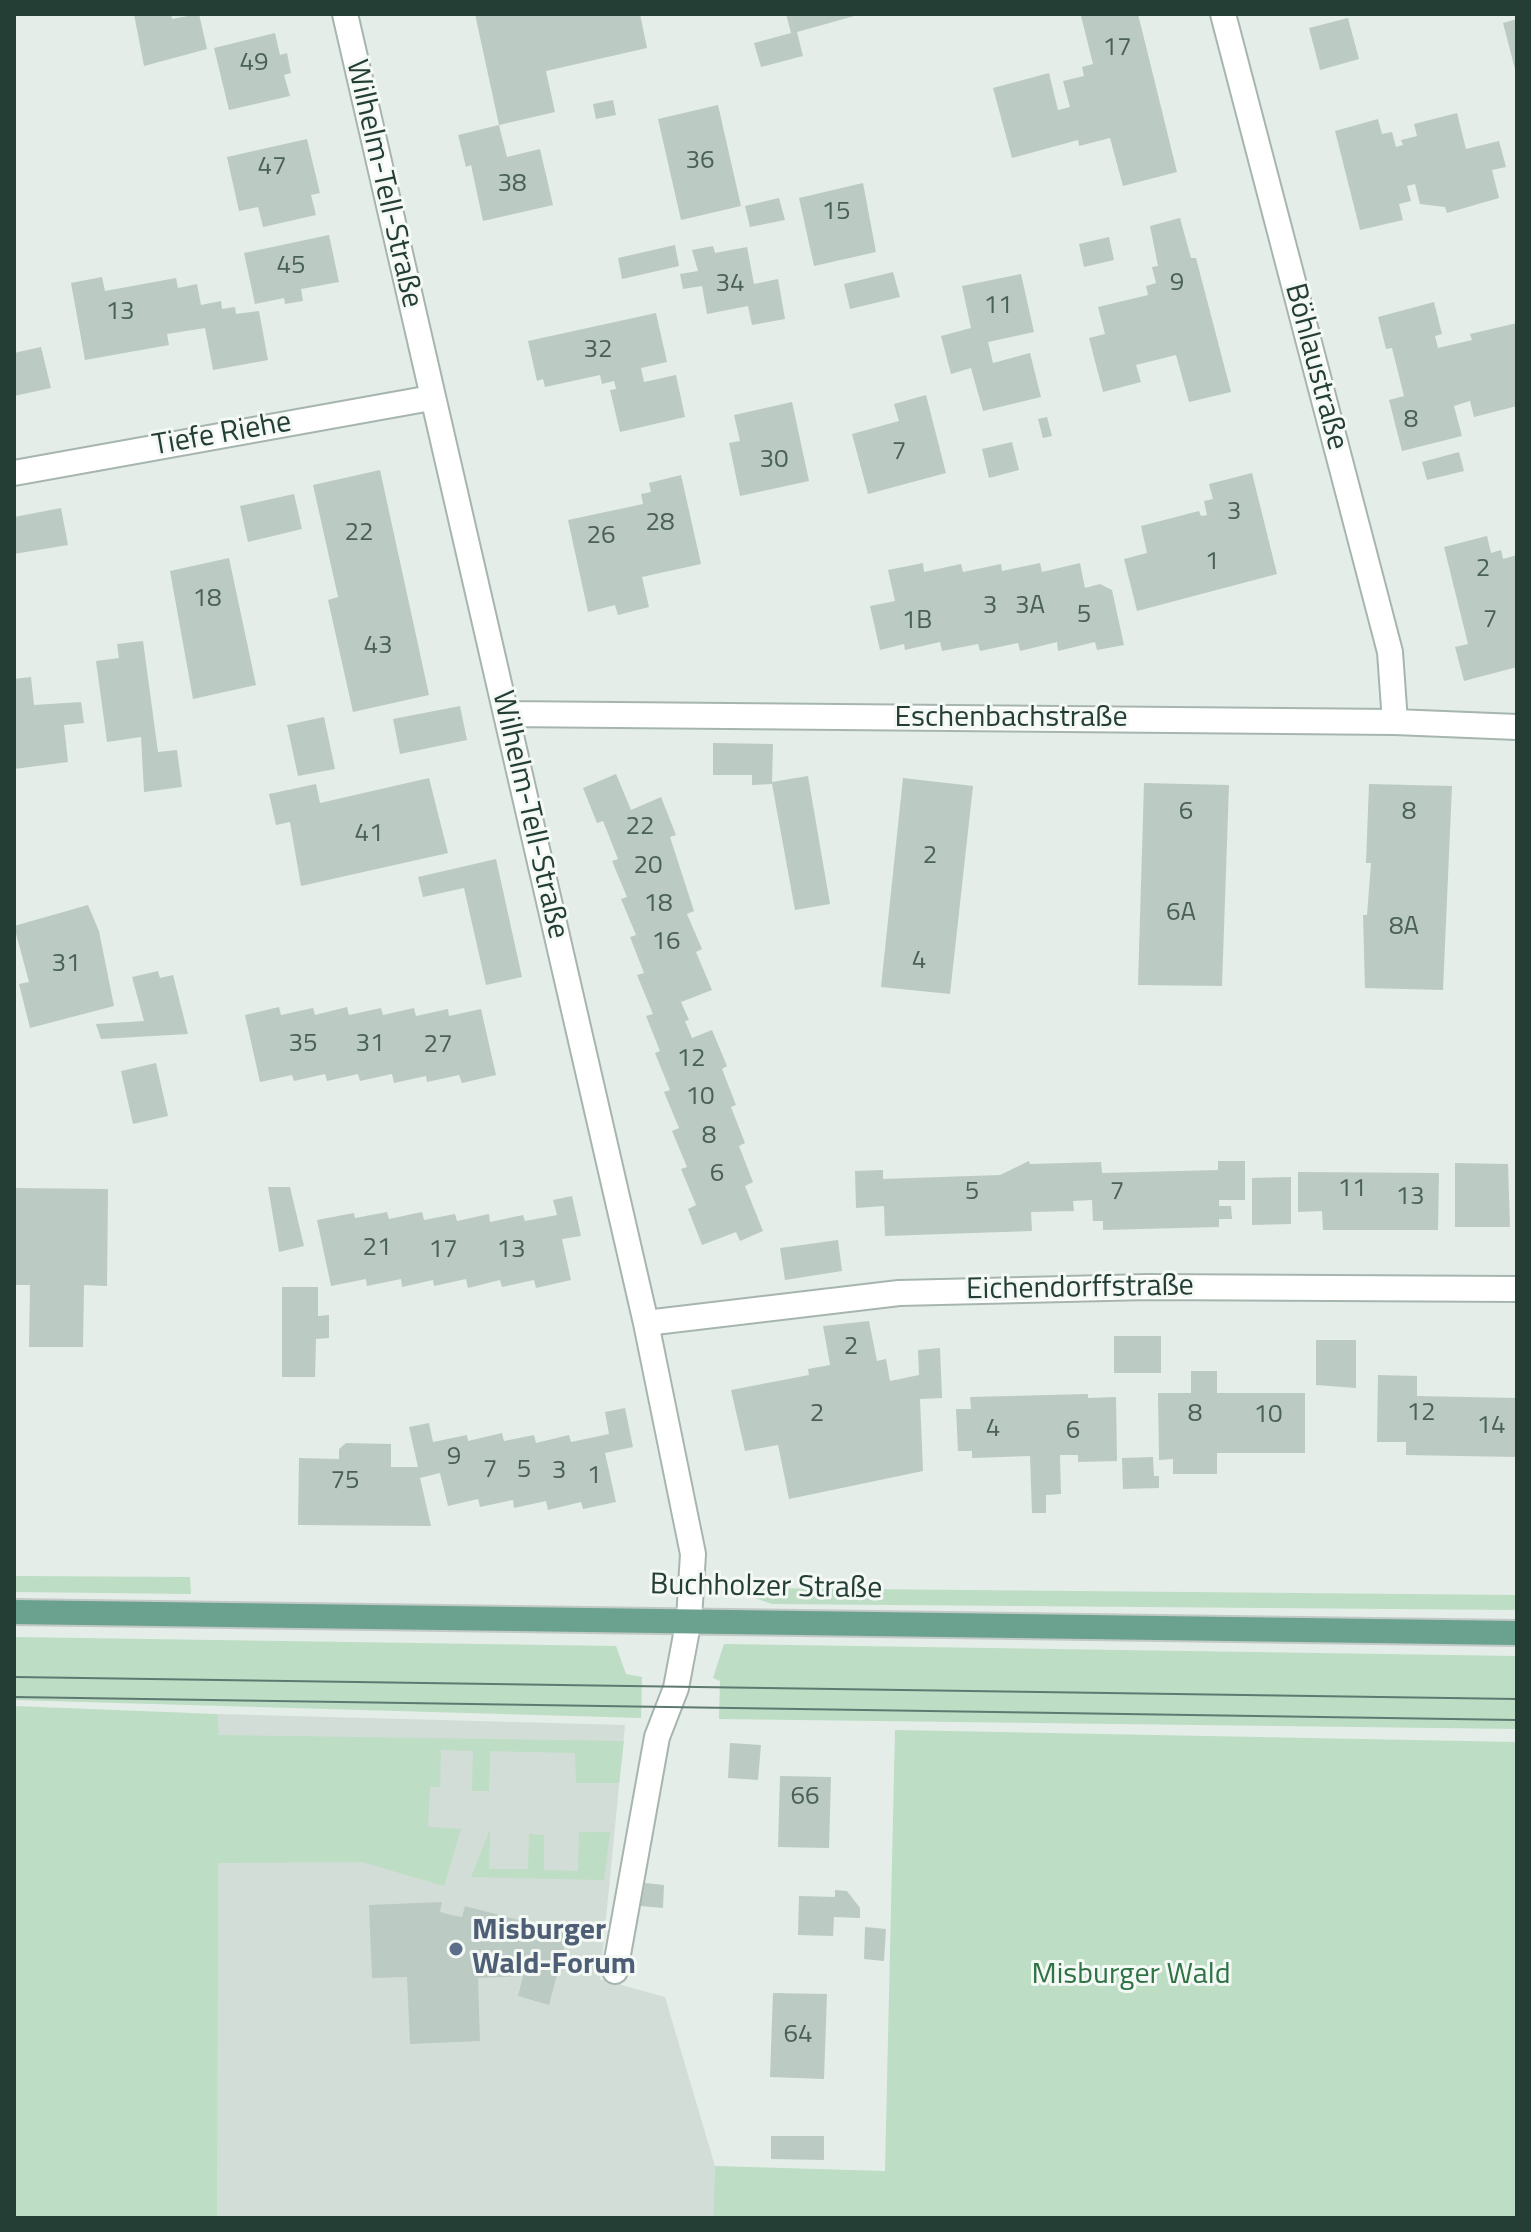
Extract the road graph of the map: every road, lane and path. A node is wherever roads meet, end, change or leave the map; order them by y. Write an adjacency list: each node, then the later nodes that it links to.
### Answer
1 (345, 14): 3 (street, Wilhelm-Tell-Straße)
2 (1223, 14): 6 (street, Böhlaustraße)
3 (431, 398): 4 (street, Tiefe Riehe); 5 (street, Wilhelm-Tell-Straße)
4 (14, 473)
5 (506, 714): 6 (street, Eschenbachstraße); 9 (street, Wilhelm-Tell-Straße)
6 (1395, 722): 7 (street, Eschenbachstraße)
7 (1517, 727)
8 (1517, 1289): 9 (street, Eichendorffstraße)
9 (646, 1323): 11 (street, Wilhelm-Tell-Straße)
10 (14, 1612): 11 (main road, Buchholzer Straße)
11 (689, 1619): 12 (main road, Buchholzer Straße); 13 (street, Wilhelm-Tell-Straße)
12 (1517, 1633)
13 (615, 1971)

